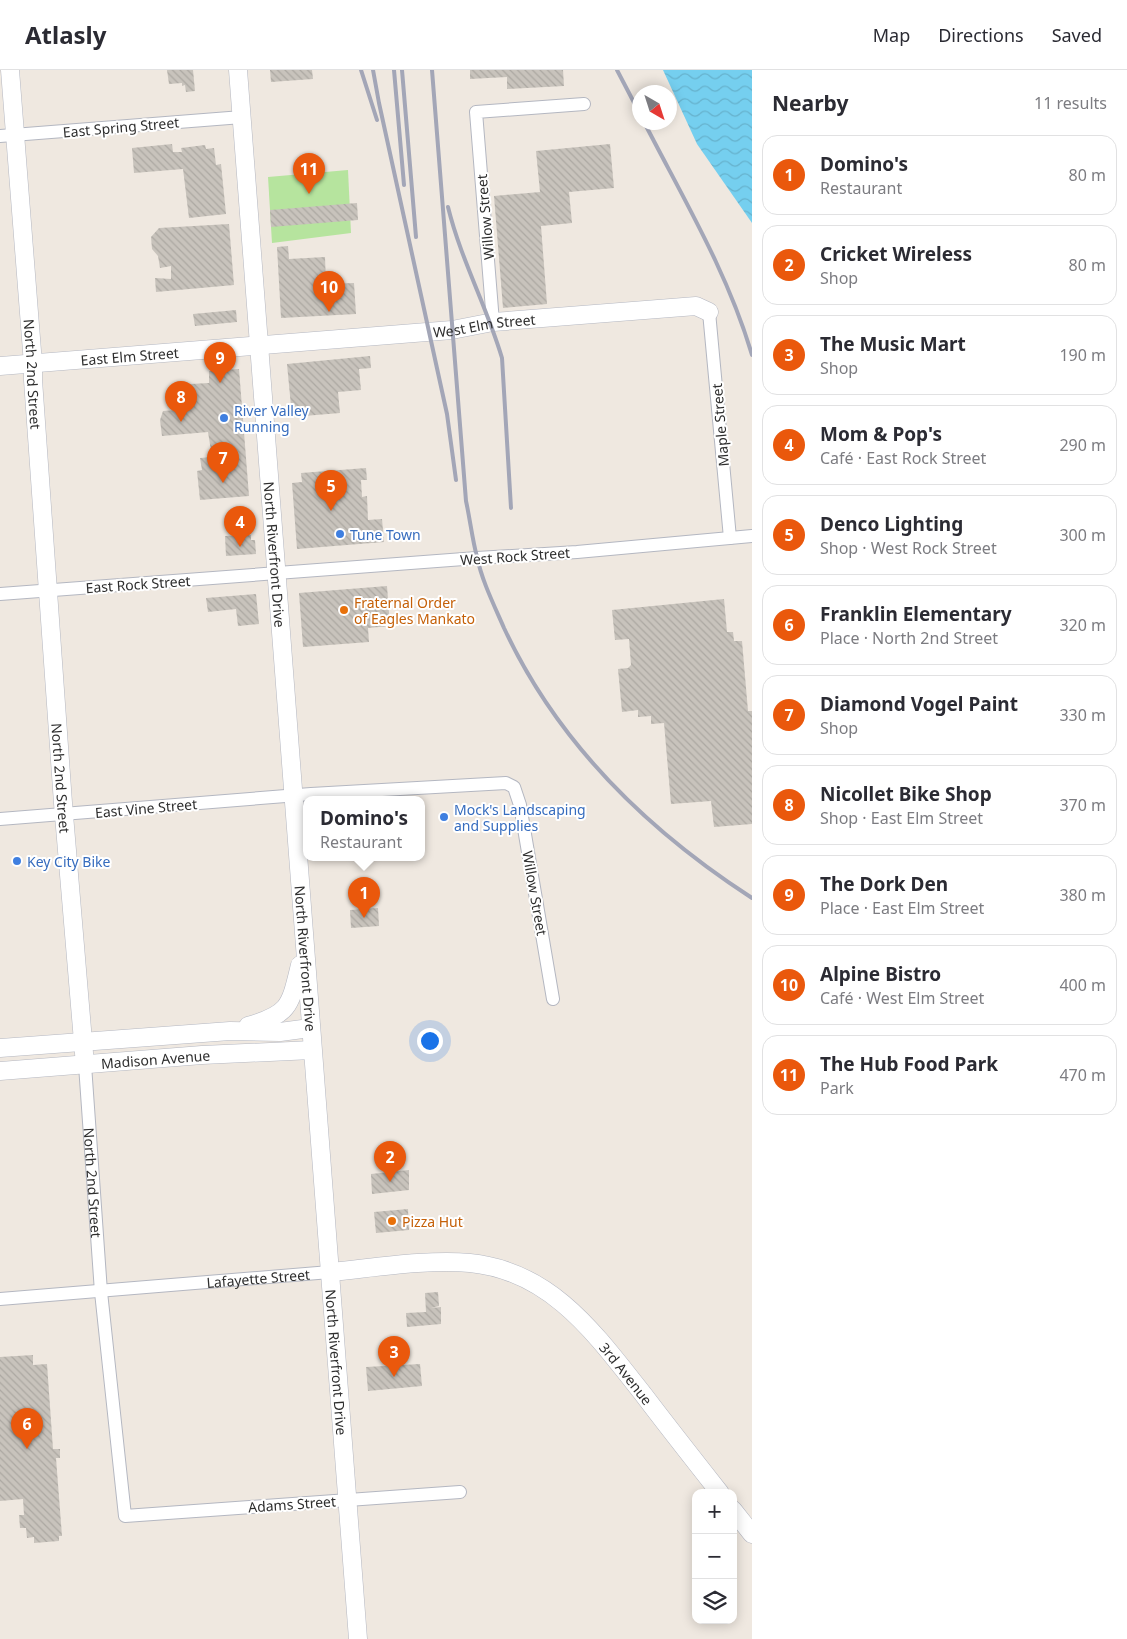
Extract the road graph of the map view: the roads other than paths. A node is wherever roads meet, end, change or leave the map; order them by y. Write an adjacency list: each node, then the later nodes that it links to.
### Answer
1 (10, 70): 5 (main road, North 2nd Street)
2 (238, 70): 4 (main road, North Riverfront Drive)
3 (584, 104): 7 (street, Willow Street)
4 (242, 117): 5 (street, East Spring Street); 8 (main road, North Riverfront Drive)
5 (8, 136): 9 (main road, North 2nd Street)
6 (709, 312): 7 (main road, West Elm Street); 12 (street, Maple Street)
7 (494, 322): 8 (main road, West Elm Street)
8 (259, 345): 9 (main road, East Elm Street); 13 (main road, North Riverfront Drive)
9 (33, 364): 10 (main road, East Elm Street); 14 (main road, North 2nd Street)
10 (0, 366)
11 (752, 536): 12 (street, West Rock Street)
12 (730, 538): 13 (street, West Rock Street)
13 (277, 573): 14 (street, East Rock Street); 17 (main road, North Riverfront Drive)
14 (47, 591): 15 (street, East Rock Street); 18 (main road, North 2nd Street)
15 (0, 594)
16 (514, 787): 17 (street, East Vine Street); 21 (street, Willow Street)
17 (292, 796): 18 (street, East Vine Street); 20 (main road, North Riverfront Drive)
18 (64, 814): 19 (street, East Vine Street); 24 (main road, North 2nd Street)
19 (0, 819)
20 (304, 950): 22 (main road, North Riverfront Drive); 23 (main road)
21 (553, 999)
22 (310, 1028): 23 (main road, Madison Avenue); 26 (main road, North Riverfront Drive)
23 (230, 1032): 24 (main road, Madison Avenue)
24 (84, 1041): 25 (main road, Madison Avenue); 27 (main road, North 2nd Street)
25 (0, 1048)
26 (312, 1050): 27 (main road, Madison Avenue); 29 (main road, North Riverfront Drive)
27 (86, 1065): 28 (main road, Madison Avenue); 31 (street, North 2nd Street)
28 (0, 1071)
29 (330, 1272): 30 (main road, Lafayette Street); 31 (street, Lafayette Street); 35 (main road, North Riverfront Drive)
30 (514, 1275): 33 (main road, 3rd Avenue)
31 (101, 1292): 32 (street, Lafayette Street); 37 (street, North 2nd Street)
32 (0, 1300)
33 (717, 1489)
34 (460, 1492): 35 (street, Adams Street)
35 (347, 1500): 37 (street, Adams Street); 39 (main road, North Riverfront Drive)
36 (737, 1515): 38 (main road)
37 (124, 1516)
38 (752, 1534)
39 (358, 1639)

